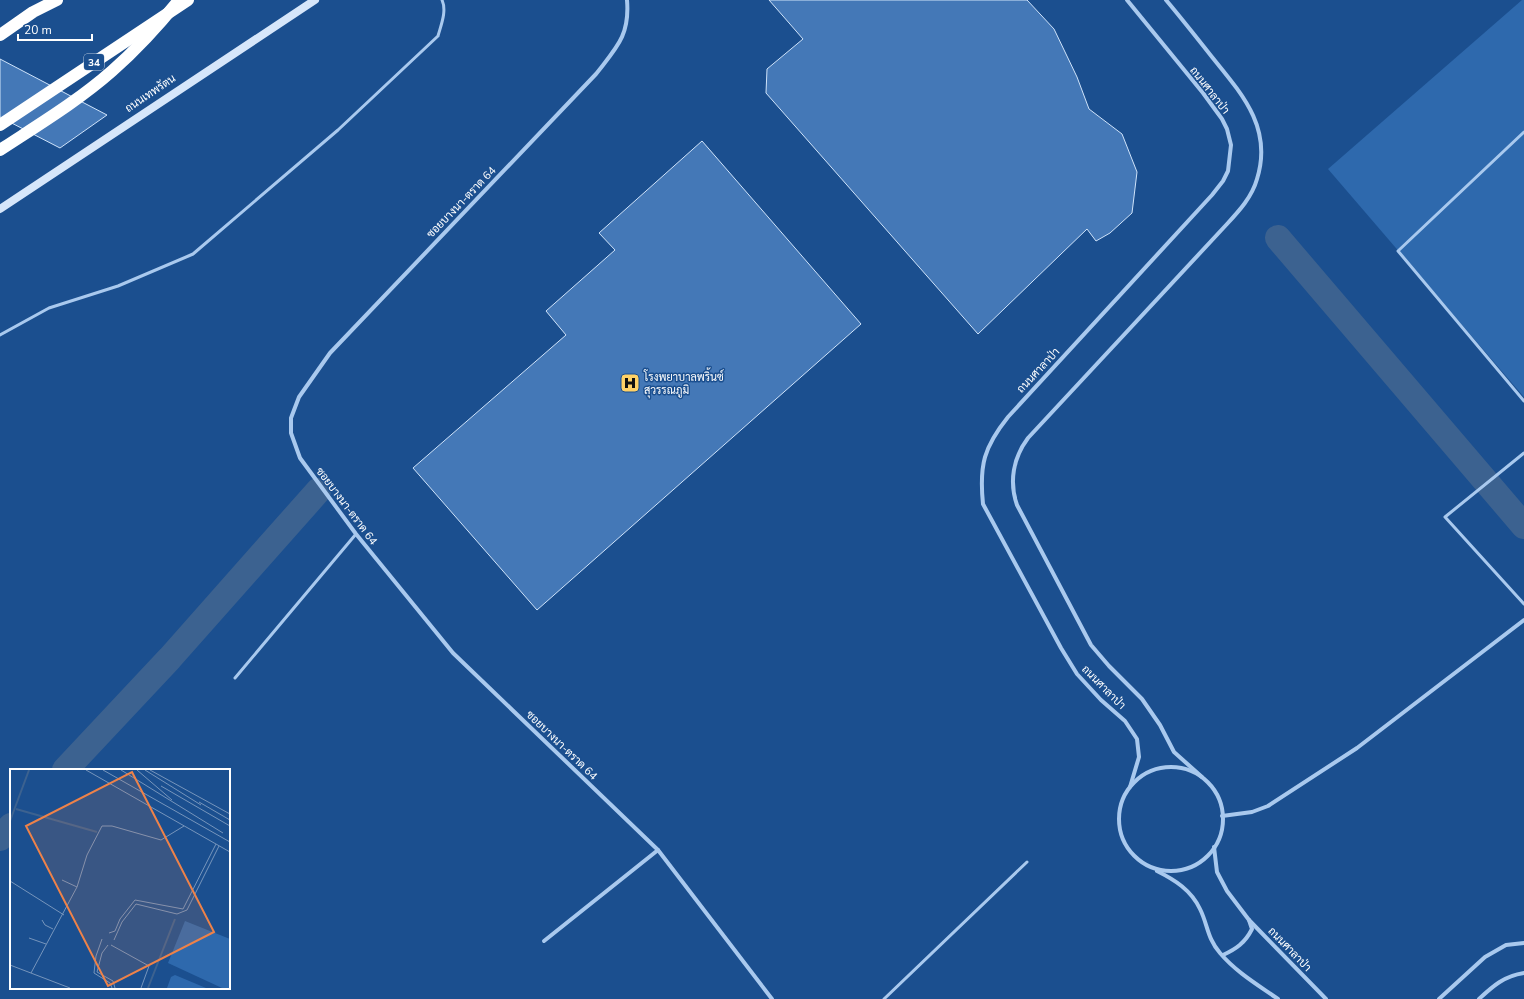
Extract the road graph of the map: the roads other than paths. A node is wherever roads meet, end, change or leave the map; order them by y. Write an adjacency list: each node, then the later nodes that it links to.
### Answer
1 (57, 0): 9 (highway)
2 (179, 0): 12 (highway, bridge)
3 (188, 0): 10 (highway, 34)
4 (315, 0): 13 (main road, ถนนเทพรัตน)
5 (442, 0): 14 (lane)
6 (627, 0): 17 (street, ซอยบางนา-ตราด 64)
7 (1127, 0): 22 (street, ถนนศาลาป่า)
8 (1166, 0): 21 (street, ถนนศาลาป่า)
9 (0, 35)
10 (0, 125)
11 (1524, 132): 15 (lane)
12 (0, 150)
13 (0, 209)
14 (0, 335)
15 (1524, 401)
16 (1524, 453): 18 (lane)
17 (356, 534): 20 (lane); 25 (street, ซอยบางนา-ตราด 64)
18 (1524, 604)
19 (1524, 620): 23 (street)
20 (235, 678)
21 (1202, 777): 22 (street, ถนนศาลาป่า); 23 (street, ถนนศาลาป่า)
22 (1130, 787): 27 (street, ถนนศาลาป่า)
23 (1222, 816): 24 (street, ถนนศาลาป่า)
24 (1214, 846): 27 (street, ถนนศาลาป่า); 28 (street, ถนนศาลาป่า)
25 (658, 850): 29 (street); 33 (street, ซอยบางนา-ตราด 64)
26 (1027, 862): 34 (lane)
27 (1148, 866): 31 (street, ถนนศาลาป่า)
28 (1249, 920): 31 (street); 36 (street, ถนนศาลาป่า)
29 (544, 941)
30 (1524, 943): 37 (street)
31 (1223, 955): 35 (street, ถนนศาลาป่า)
32 (1524, 973): 38 (street)
33 (772, 999)
34 (884, 999)
35 (1278, 999)
36 (1326, 999)
37 (1439, 999)
38 (1479, 999)

